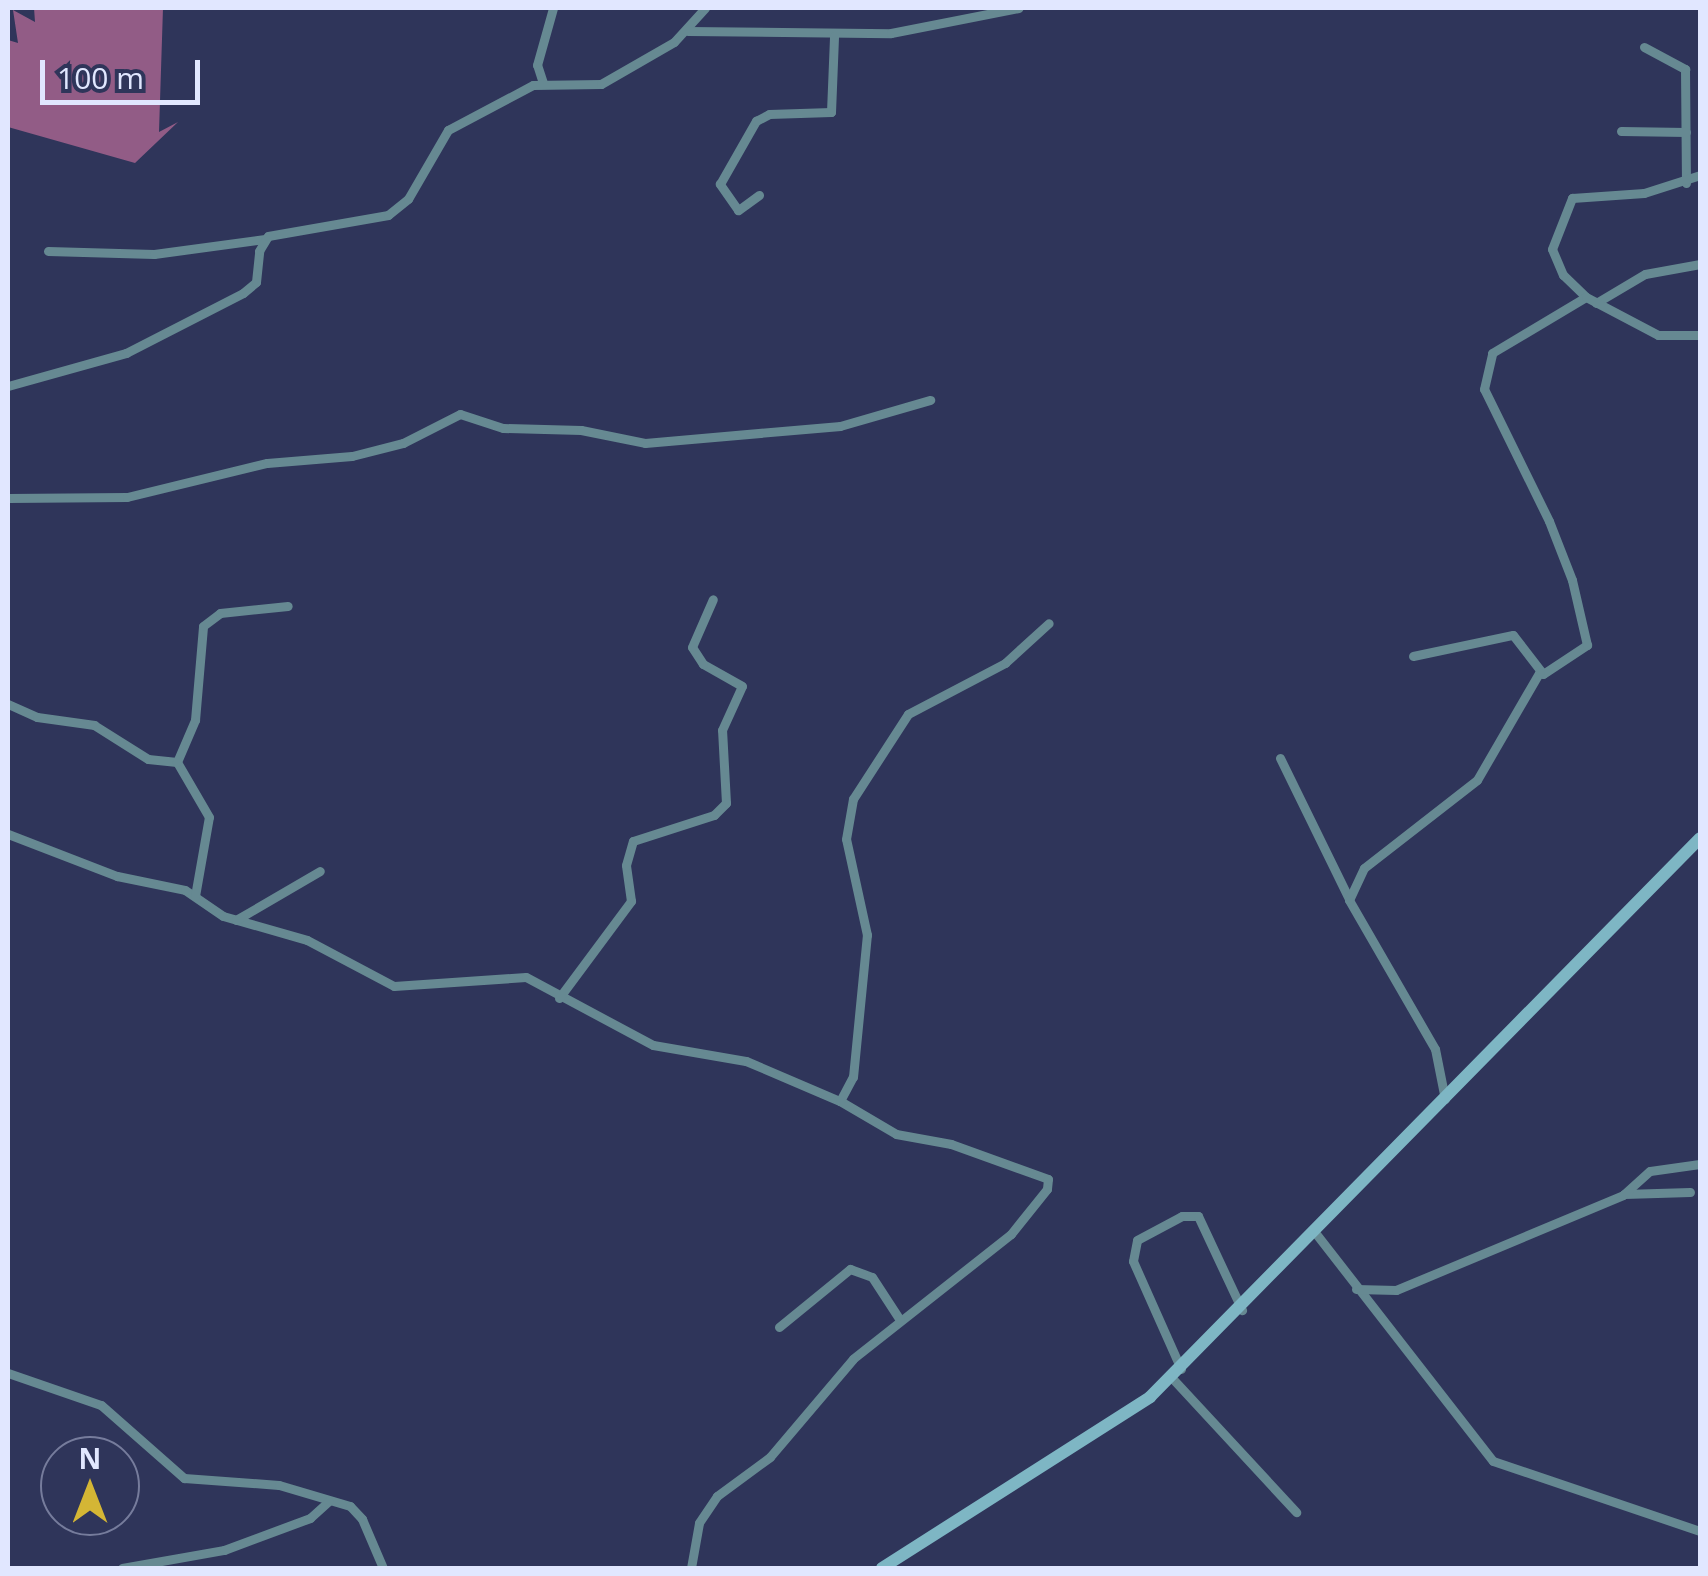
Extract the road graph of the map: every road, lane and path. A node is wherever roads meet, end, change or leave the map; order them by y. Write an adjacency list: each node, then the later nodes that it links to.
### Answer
1 (553, 8): 7 (street)
2 (705, 8): 4 (street)
3 (1018, 8): 5 (street)
4 (688, 31): 5 (street); 7 (street)
5 (834, 36): 12 (street)
6 (1644, 47): 9 (street)
7 (543, 83): 13 (street)
8 (1621, 130): 9 (street)
9 (1686, 132): 11 (street)
10 (1700, 175): 11 (street)
11 (1686, 183): 16 (street)
12 (759, 195)
13 (265, 239): 14 (street); 19 (street)
14 (48, 250)
15 (1700, 264): 17 (street)
16 (1586, 297): 17 (street); 26 (street)
17 (1596, 303): 18 (street)
18 (1700, 335)
19 (8, 386)
20 (930, 400): 21 (street)
21 (8, 498)
22 (713, 599): 36 (street)
23 (288, 606): 29 (street)
24 (1049, 623): 37 (street)
25 (1413, 656): 26 (street)
26 (1539, 674): 34 (street)
27 (8, 704): 29 (street)
28 (1280, 758): 34 (street)
29 (177, 762): 33 (street)
30 (8, 834): 33 (street)
31 (1700, 838): 38 (main road)
32 (320, 870): 35 (street)
33 (195, 896): 35 (street)
34 (1349, 900): 38 (street)
35 (236, 920): 36 (street)
36 (559, 998): 37 (street)
37 (840, 1101): 45 (street)
38 (1445, 1102): 42 (main road)
39 (1700, 1164): 41 (street)
40 (1690, 1192): 41 (street)
41 (1623, 1194): 43 (street)
42 (1316, 1235): 43 (street); 44 (main road)
43 (1356, 1289): 51 (street)
44 (1242, 1310): 48 (main road); 48 (street)
45 (900, 1320): 46 (street); 54 (street)
46 (778, 1327)
47 (8, 1373): 49 (street)
48 (1176, 1373): 50 (street); 55 (main road)
49 (329, 1501): 52 (street); 53 (street)
50 (1296, 1512)
51 (1700, 1531)
52 (122, 1568)
53 (383, 1568)
54 (692, 1568)
55 (882, 1568)

